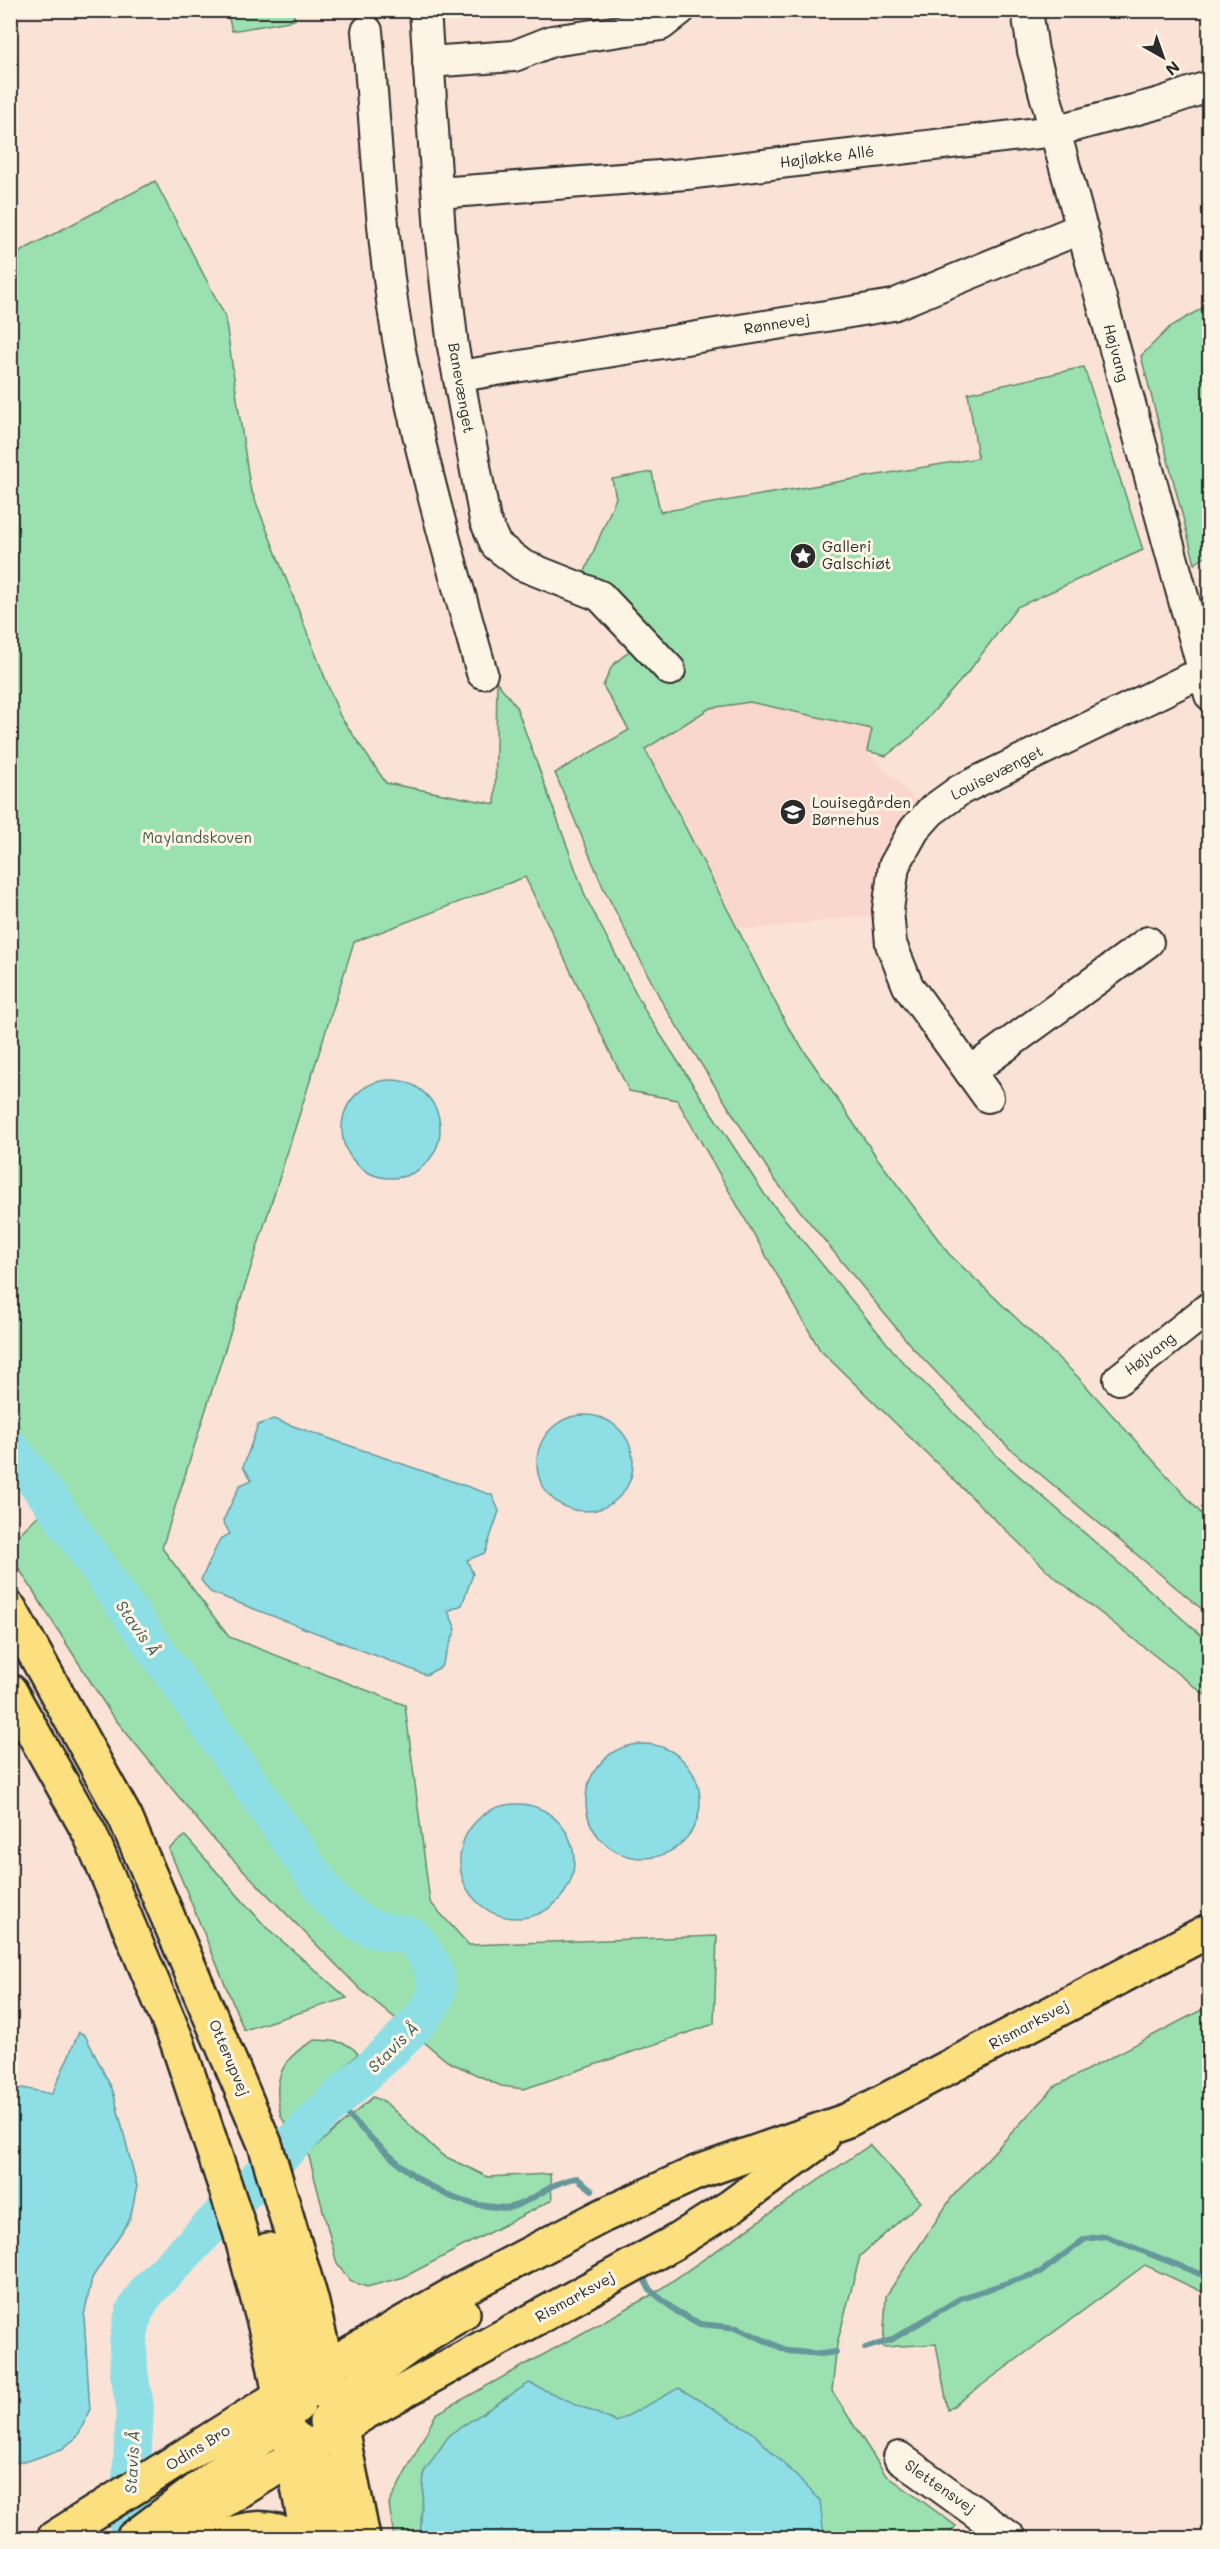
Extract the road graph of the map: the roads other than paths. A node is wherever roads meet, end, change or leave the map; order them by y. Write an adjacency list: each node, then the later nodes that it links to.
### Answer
1 (425, 10): 5 (street, Banevænget)
2 (680, 10): 5 (street)
3 (1027, 10): 7 (street, Højvang)
4 (367, 32): 12 (street)
5 (428, 62): 8 (street, Banevænget)
6 (1209, 86): 7 (street, Højløkke Allé)
7 (1055, 131): 8 (street, Højløkke Allé); 9 (street, Højvang)
8 (438, 193): 10 (street, Banevænget)
9 (1082, 228): 10 (street, Rønnevej); 13 (street, Højvang)
10 (460, 376): 11 (street, Banevænget)
11 (670, 670)
12 (482, 673)
13 (1208, 680): 15 (street, Louisevænget)
14 (1148, 942): 15 (street)
15 (970, 1072): 16 (street, Louisevænget)
16 (988, 1097)
17 (1209, 1307): 18 (street, Højvang)
18 (1119, 1379)
19 (10, 1609): 25 (main road, Otterupvej)
20 (10, 1690): 24 (main road, Otterupvej)
21 (1209, 1930): 22 (main road, Rismarksvej)
22 (848, 2120): 23 (main road, Rismarksvej); 26 (main road, Rismarksvej)
23 (602, 2216): 25 (main road, Rismarksvej); 26 (main road)
24 (248, 2222): 25 (main road); 26 (main road, Otterupvej)
25 (318, 2368): 26 (main road, Rismarksvej); 26 (main road, Otterupvej)
26 (309, 2430): 28 (main road, Otterupvej); 29 (main road); 30 (main road, Odins Bro); 32 (main road); 33 (main road, Otterupvej)
27 (898, 2457): 34 (street, Slettensvej)
28 (302, 2531): 31 (main road)
29 (151, 2532)
30 (54, 2538)
31 (219, 2538)
32 (335, 2538)
33 (363, 2538)
34 (1011, 2538)

